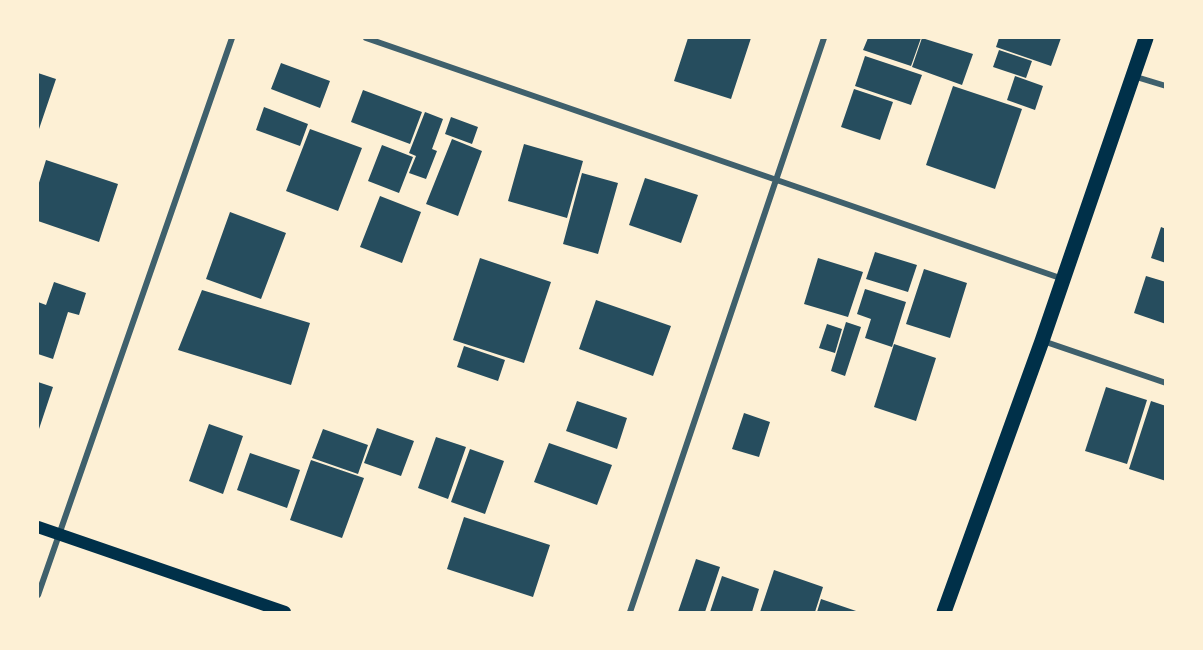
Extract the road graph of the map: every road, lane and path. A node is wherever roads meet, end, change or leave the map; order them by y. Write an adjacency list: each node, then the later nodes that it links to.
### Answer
1 (232, 38): 12 (street)
2 (366, 38): 7 (street)
3 (824, 38): 7 (street)
4 (1146, 38): 5 (main road)
5 (1133, 76): 6 (street); 8 (main road)
6 (1166, 86)
7 (776, 180): 8 (street); 15 (street)
8 (1063, 279): 9 (main road)
9 (1042, 341): 10 (street); 16 (main road)
10 (1166, 383)
11 (38, 526): 12 (main road)
12 (59, 534): 13 (street); 14 (main road)
13 (38, 595)
14 (285, 612)
15 (630, 612)
16 (944, 612)

